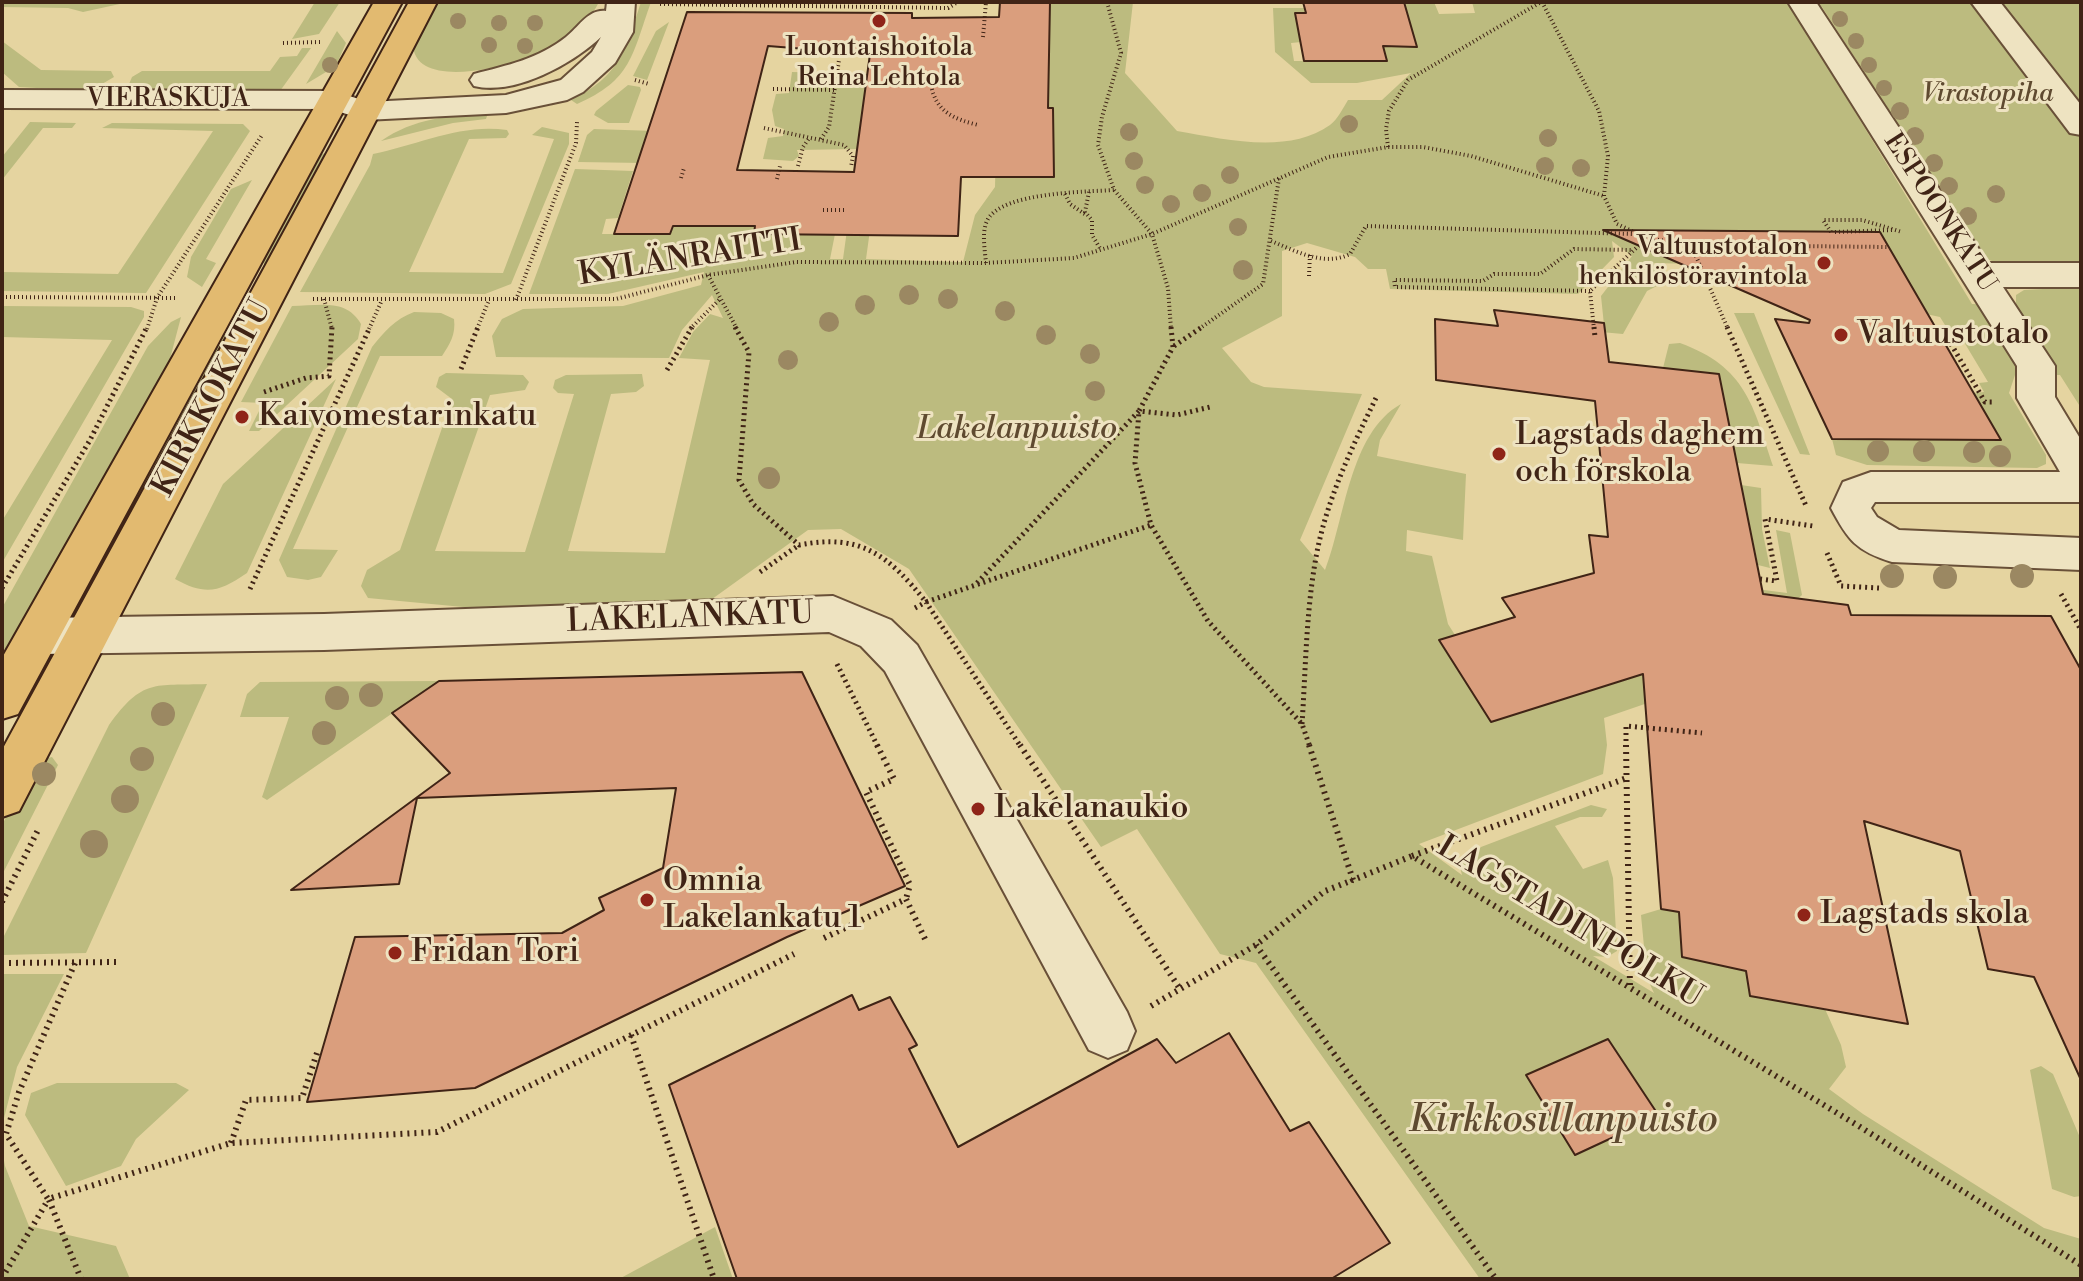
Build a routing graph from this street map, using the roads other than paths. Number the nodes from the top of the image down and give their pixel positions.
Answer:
1 (388, 2) edge
2 (423, 2) edge
3 (615, 2) edge
4 (621, 2) edge
5 (1802, 2) edge
6 (1985, 2) edge
7 (532, 84) junction
8 (4, 95) edge
9 (360, 98) junction
10 (2081, 126) edge
11 (1980, 275) junction
12 (2081, 275) edge
13 (2081, 473) edge
14 (2081, 487) edge
15 (2081, 554) edge
16 (39, 636) junction
17 (87, 637) junction
18 (2, 700) edge
19 (2, 796) edge
20 (1108, 1031) road end

1 - 9 main road, KIRKKOKATU
2 - 9 main road, KIRKKOKATU
3 - 7 street
4 - 7 street
5 - 11 street, ESPOONKATU
6 - 10 street
7 - 9 street, VIERASKUJA
8 - 9 street, VIERASKUJA
9 - 16 main road, KIRKKOKATU
9 - 17 main road, KIRKKOKATU
11 - 12 street
11 - 13 street, ESPOONKATU
14 - 15 street
16 - 17 street, LAKELANKATU
16 - 18 main road, KIRKKOKATU
17 - 19 main road, KIRKKOKATU
17 - 20 street, LAKELANKATU

